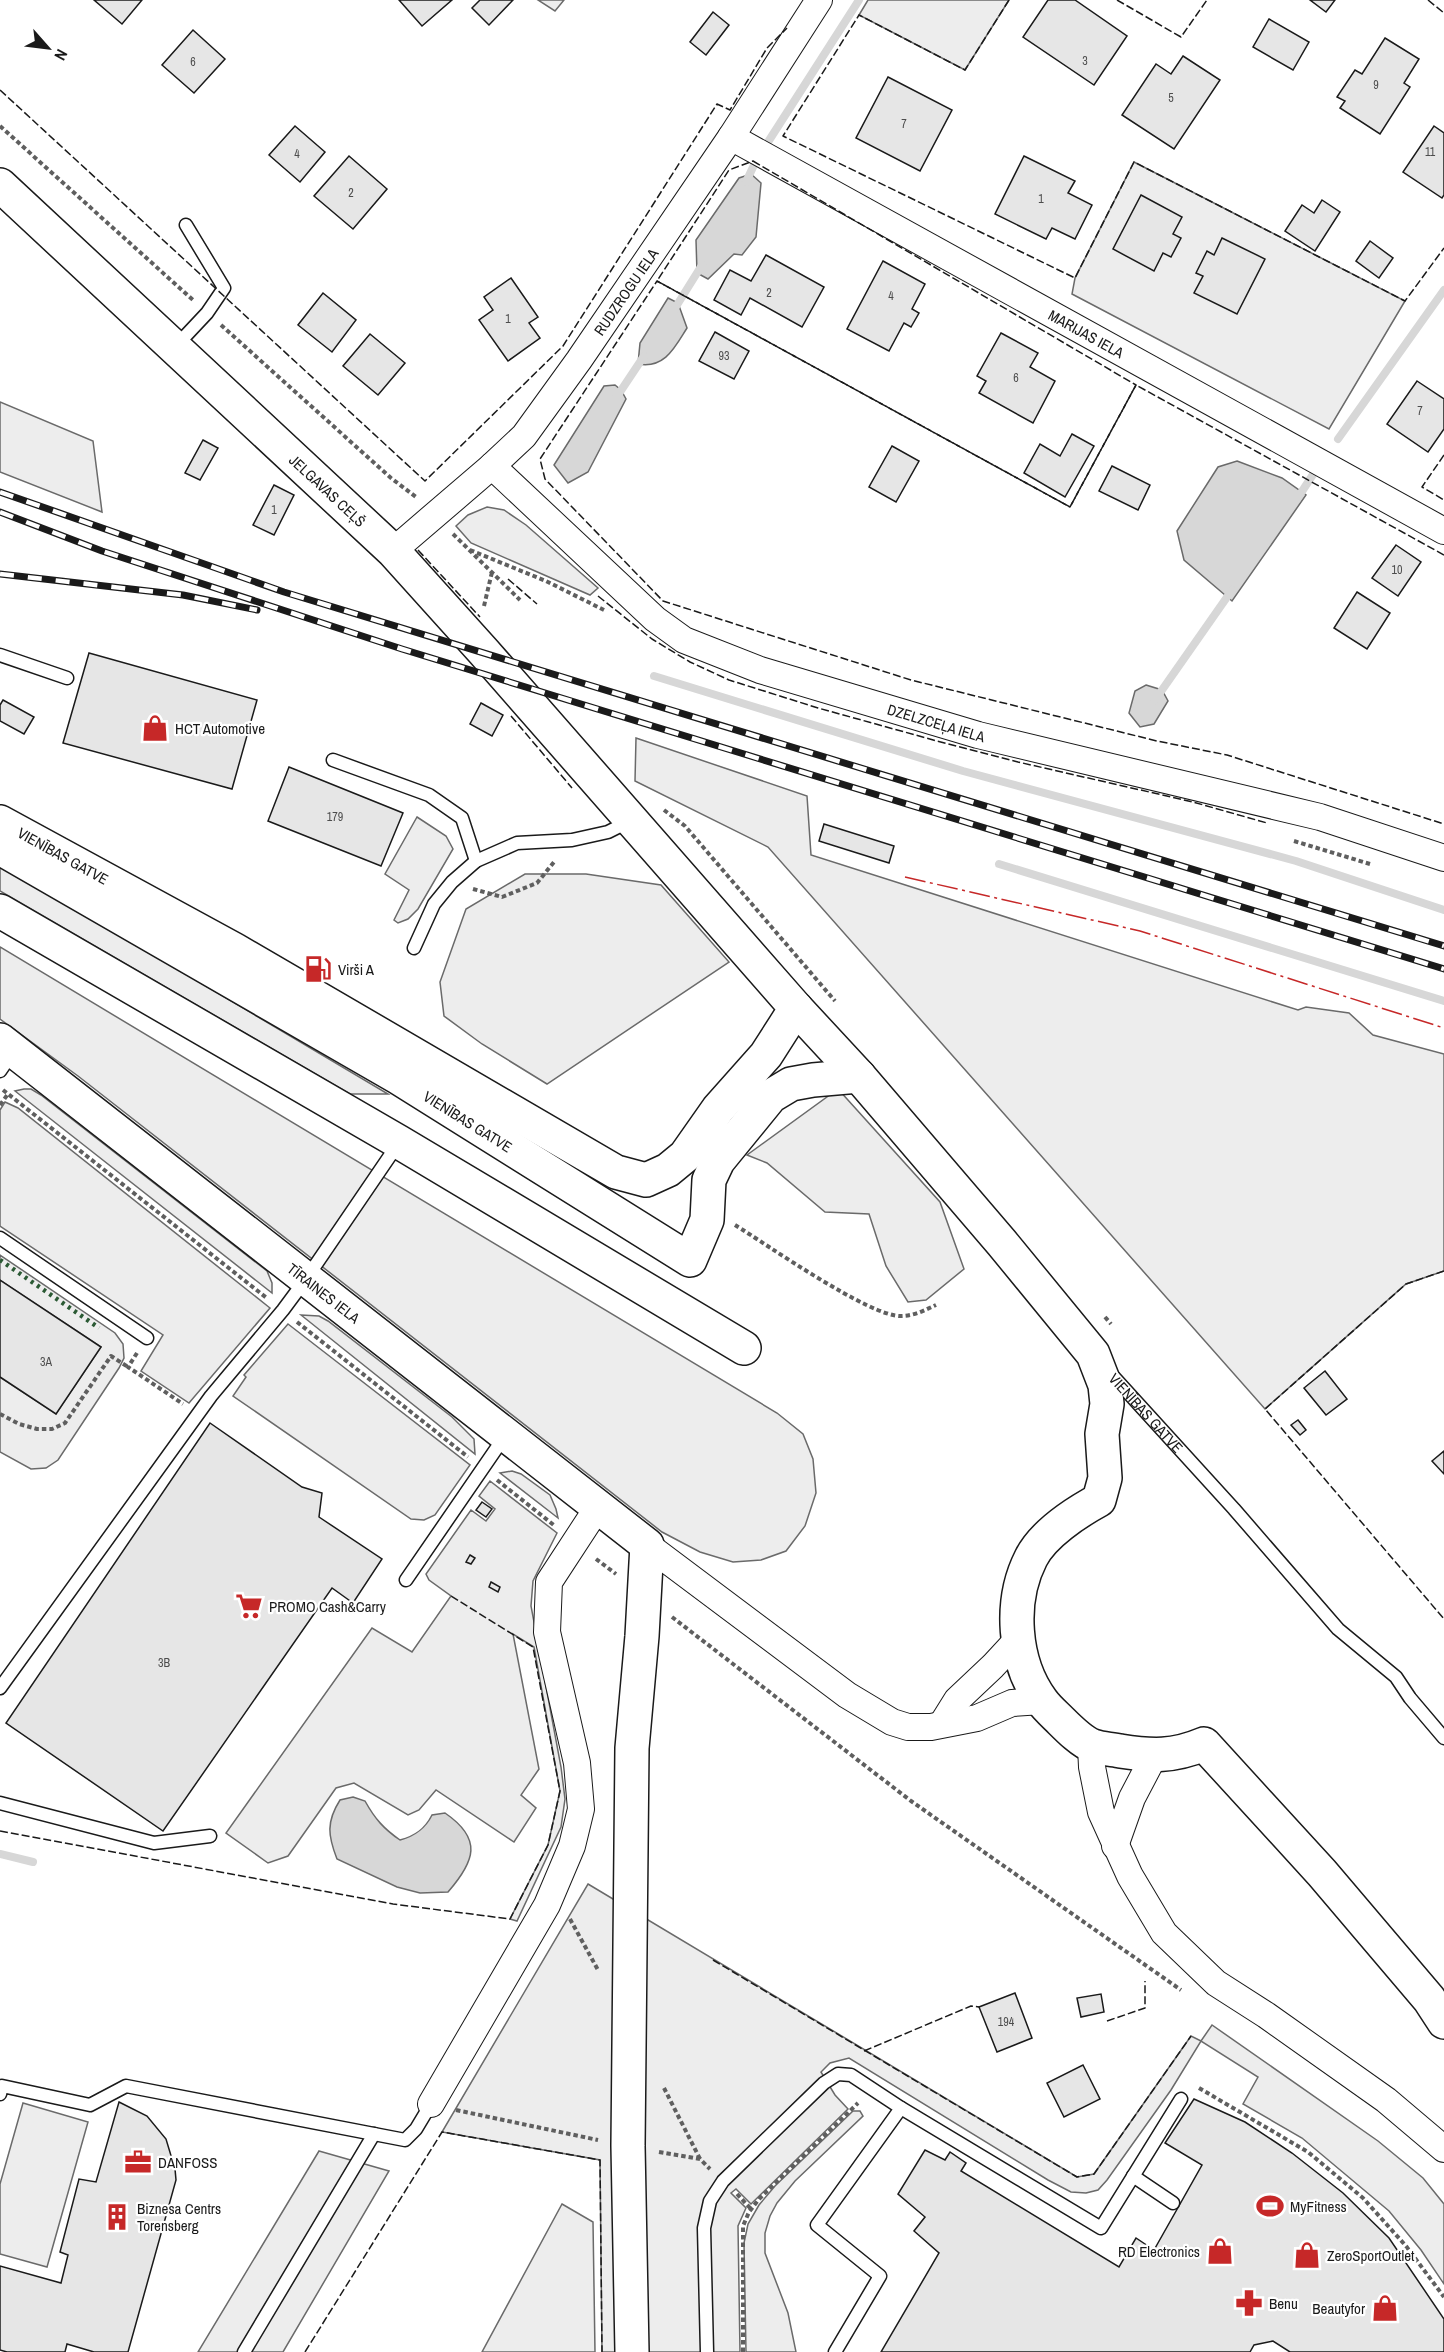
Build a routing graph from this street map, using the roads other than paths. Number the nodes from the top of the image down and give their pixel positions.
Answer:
1 (819, 0) edge
2 (731, 137) junction
3 (0, 185) edge
4 (186, 225) dead end
5 (175, 347) junction
6 (492, 466) junction
7 (1444, 531) edge
8 (393, 551) junction
9 (0, 655) edge
10 (67, 678) dead end
11 (333, 760) dead end
12 (631, 821) junction
13 (0, 822) edge
14 (0, 848) edge
15 (1444, 858) edge
16 (476, 861) junction
17 (0, 911) edge
18 (414, 948) dead end
19 (796, 1008) junction
20 (5, 1054) edge
21 (859, 1076) junction
22 (399, 1142) junction
23 (0, 1238) edge
24 (306, 1279) junction
25 (147, 1338) road end
26 (744, 1348) dead end
27 (1093, 1354) junction
28 (506, 1435) junction
29 (598, 1507) junction
30 (647, 1545) junction
31 (406, 1580) dead end
32 (1018, 1639) junction
33 (0, 1688) edge
34 (1042, 1701) junction
35 (942, 1724) junction
36 (1444, 1738) edge
37 (1091, 1746) junction
38 (1154, 1756) junction
39 (0, 1803) edge
40 (210, 1836) dead end
41 (1115, 1846) junction
42 (1444, 2022) edge
43 (0, 2094) edge
44 (1181, 2099) road end
45 (431, 2104) joint
46 (901, 2108) junction
47 (374, 2134) junction
48 (1444, 2149) edge
49 (1133, 2176) junction
50 (1173, 2203) dead end
51 (244, 2352) edge
52 (633, 2352) edge
53 (707, 2352) edge
54 (835, 2352) edge

1 - 2 street, RUDZROGU IELA
2 - 6 street, RUDZROGU IELA
2 - 7 street, MARIJAS IELA
3 - 5 main road, JELGAVAS CEĻŠ
4 - 5 lane
5 - 8 main road, JELGAVAS CEĻŠ
6 - 8 street, RUDZROGU IELA
6 - 15 street, DZELZCEĻA IELA
8 - 12 main road, JELGAVAS CEĻŠ
9 - 10 lane
11 - 16 lane
12 - 16 lane
12 - 19 main road, VIENĪBAS GATVE
13 - 19 main road, VIENĪBAS GATVE
14 - 21 main road, VIENĪBAS GATVE
16 - 18 lane
17 - 22 main road
19 - 21 main road, VIENĪBAS GATVE
20 - 24 main road, TĪRAINES IELA
21 - 27 main road, VIENĪBAS GATVE
22 - 24 lane
22 - 26 main road
23 - 25 lane
24 - 28 main road, TĪRAINES IELA
24 - 33 lane
27 - 32 main road
27 - 36 lane, VIENĪBAS GATVE
28 - 29 main road, TĪRAINES IELA
28 - 31 lane
29 - 30 main road, TĪRAINES IELA
29 - 45 street
30 - 35 street
30 - 52 main road
32 - 34 main road
32 - 35 street
34 - 35 street
34 - 37 main road
37 - 38 main road
37 - 41 street
38 - 41 street
38 - 42 main road
39 - 40 lane
41 - 48 street
43 - 47 lane
44 - 49 lane
45 - 47 lane
46 - 49 lane
46 - 53 lane
46 - 54 lane
47 - 51 lane
49 - 50 lane

